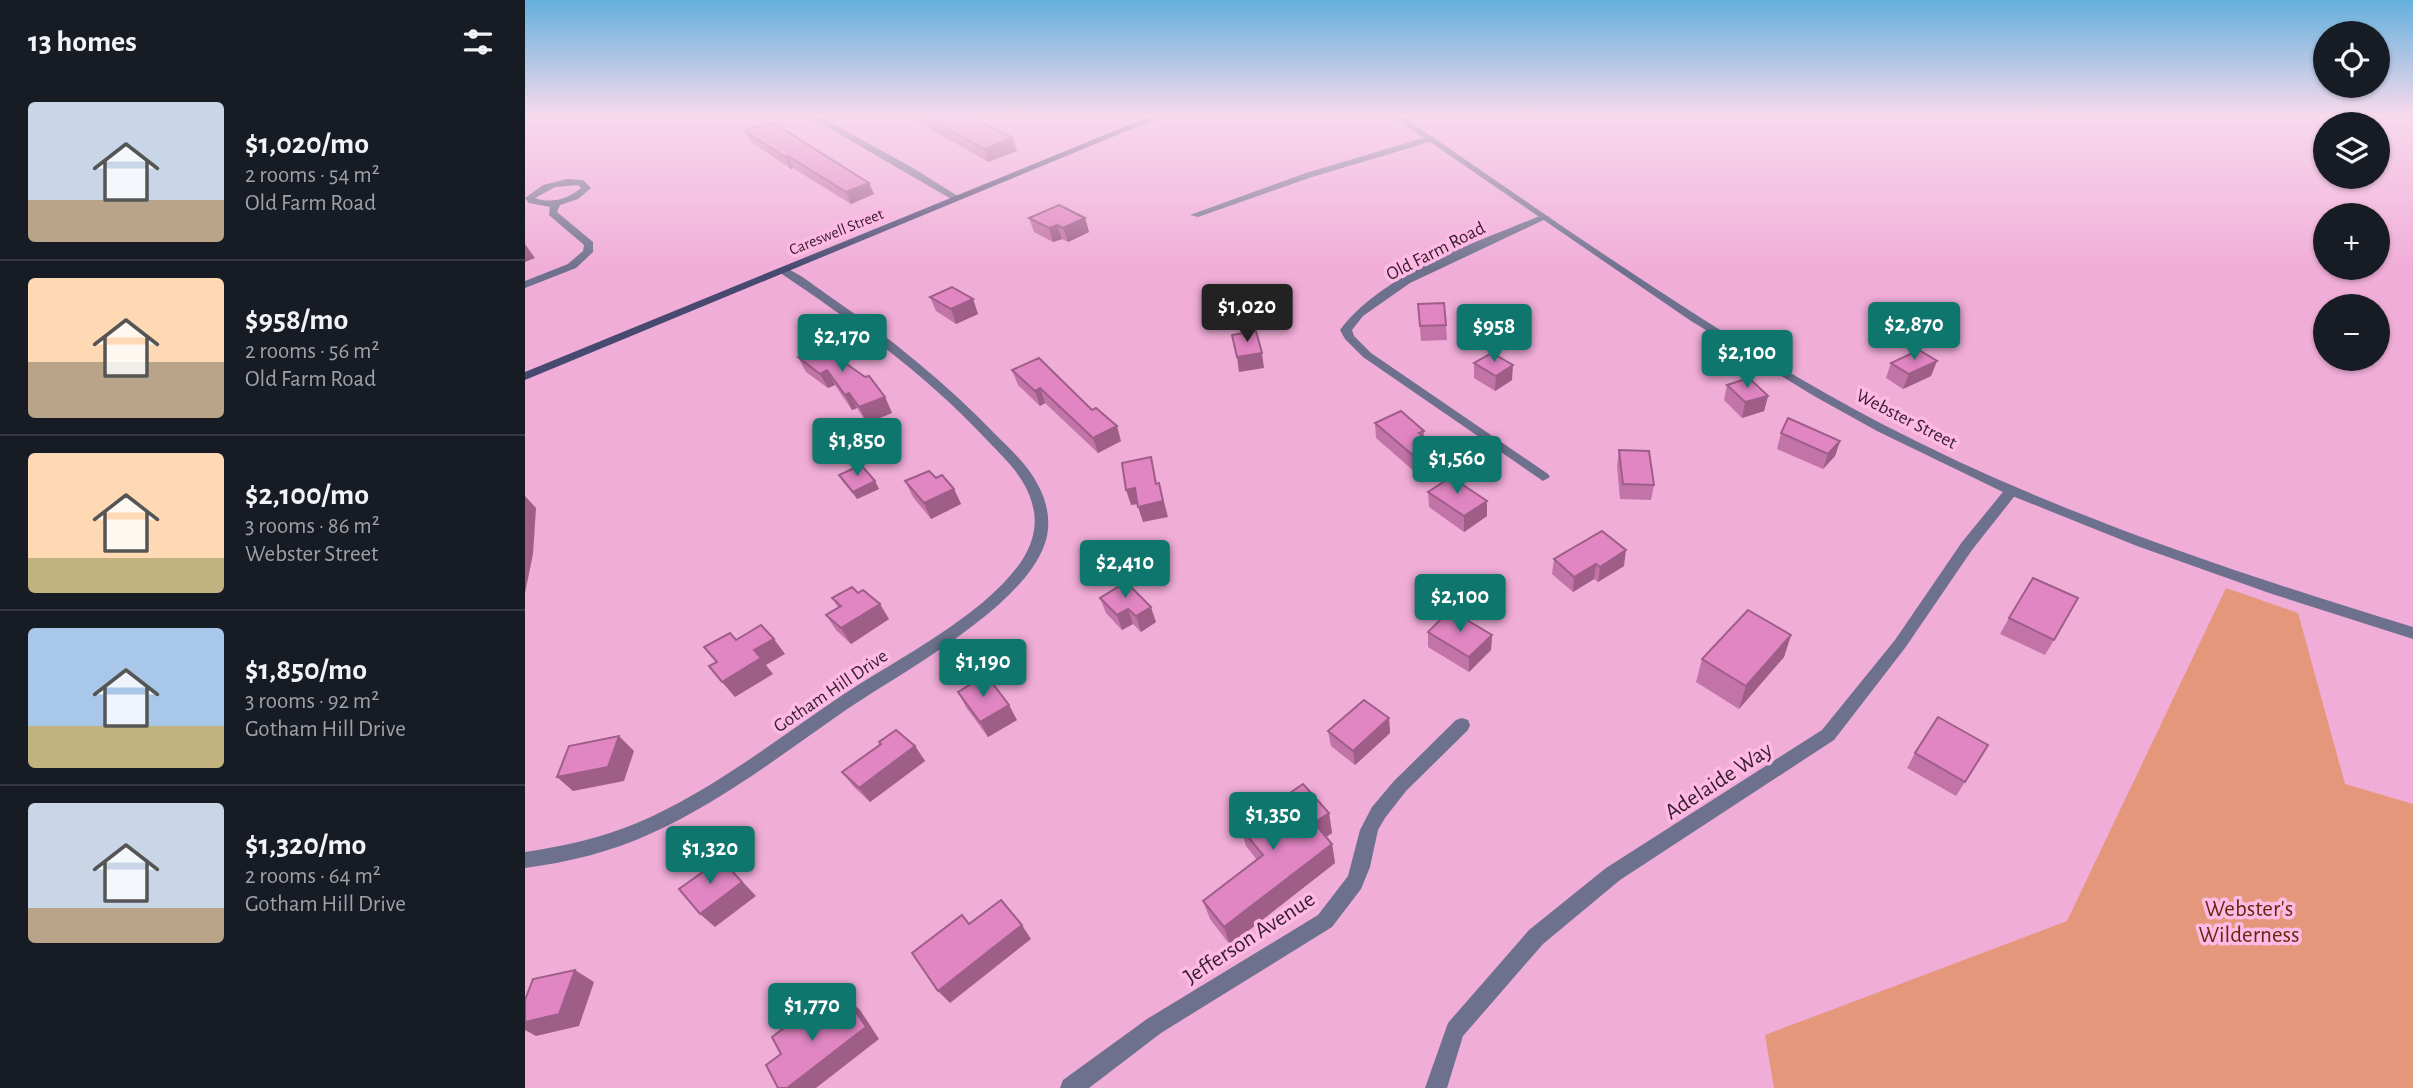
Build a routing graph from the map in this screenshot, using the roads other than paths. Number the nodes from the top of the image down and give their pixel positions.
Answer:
1 (904, 167) edge
2 (1033, 167) edge
3 (1337, 167) edge
4 (1471, 167) edge
5 (956, 198) junction
6 (557, 203) junction
7 (1195, 215) dead end
8 (1545, 217) junction
9 (783, 270) junction
10 (525, 285) edge
11 (525, 376) edge
12 (1543, 477) dead end
13 (2012, 490) junction
14 (2413, 633) edge
15 (1462, 725) dead end
16 (525, 860) edge
17 (1071, 1088) edge
18 (1436, 1088) edge

1 - 5 street
2 - 5 main road, Careswell Street
3 - 7 street
4 - 8 street, Webster Street
5 - 9 main road, Careswell Street
6 - 6 street
6 - 10 street
8 - 12 street, Old Farm Road
8 - 13 street, Webster Street
9 - 11 main road, Careswell Street
9 - 16 street, Gotham Hill Drive
13 - 14 street, Webster Street
13 - 18 street, Adelaide Way
15 - 17 street, Jefferson Avenue

